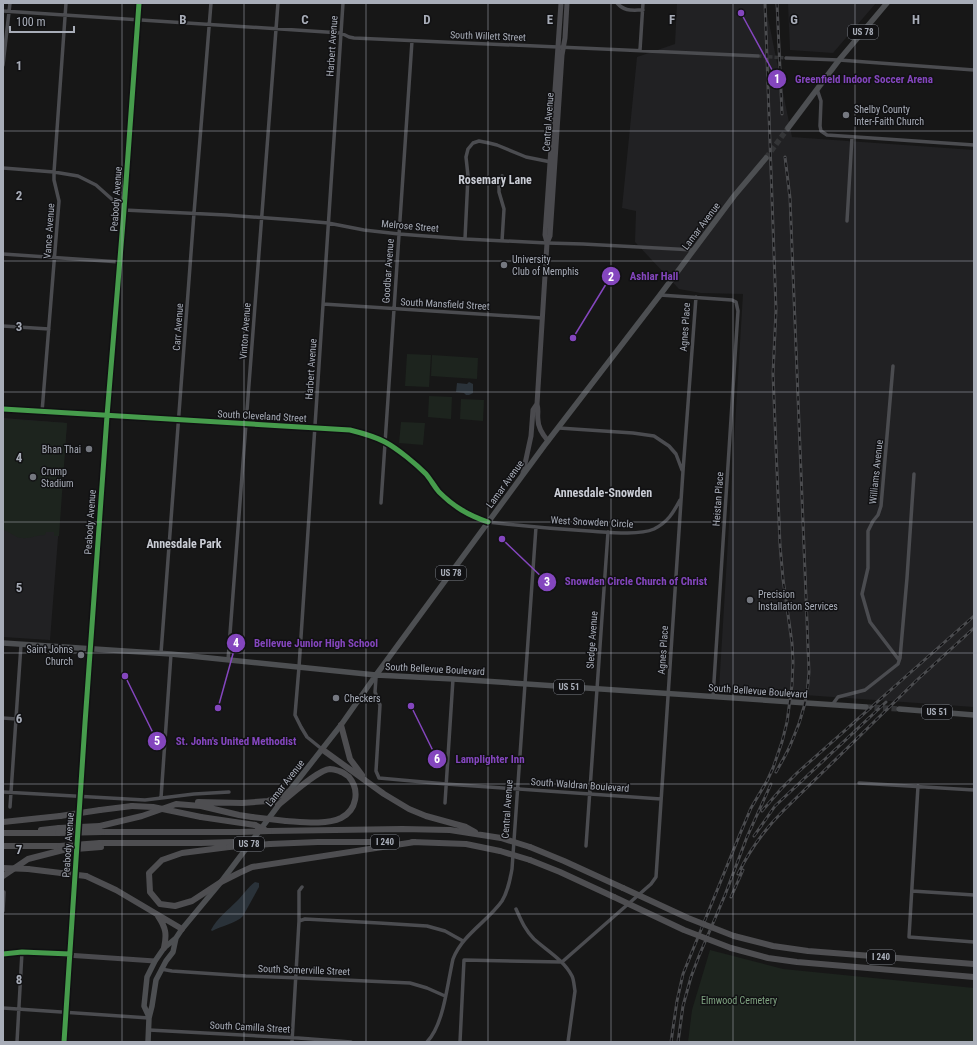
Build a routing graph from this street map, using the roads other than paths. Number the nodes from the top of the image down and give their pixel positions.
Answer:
1 (10, 3) edge
2 (66, 3) edge
3 (140, 3) edge
4 (211, 3) edge
5 (278, 3) edge
6 (342, 3) edge
7 (561, 3) edge
8 (567, 3) edge
9 (617, 3) edge
10 (643, 3) edge
11 (887, 3) edge
12 (643, 10) junction
13 (3, 11) edge
14 (9, 12) junction
15 (66, 15) junction
16 (138, 20) junction
17 (210, 24) junction
18 (276, 28) junction
19 (341, 33) junction
20 (412, 41) junction
21 (560, 47) junction
22 (640, 50) junction
23 (758, 56) tunnel mouth
24 (786, 58) tunnel mouth
25 (839, 60) junction
26 (3, 65) edge
27 (974, 70) edge
28 (817, 89) junction
29 (788, 128) tunnel mouth
30 (852, 137) junction
31 (974, 145) edge
32 (766, 158) tunnel mouth
33 (552, 162) junction
34 (3, 168) edge
35 (54, 172) junction
36 (502, 176) dead end
37 (124, 210) junction
38 (194, 213) junction
39 (262, 218) junction
40 (847, 221) dead end
41 (328, 223) junction
42 (399, 234) junction
43 (465, 239) junction
44 (502, 241) junction
45 (547, 243) junction
46 (694, 250) junction
47 (3, 254) edge
48 (55, 258) junction
49 (120, 262) junction
50 (660, 295) junction
51 (696, 297) junction
52 (323, 304) junction
53 (394, 309) junction
54 (542, 318) junction
55 (3, 326) edge
56 (49, 330) junction
57 (893, 366) dead end
58 (537, 404) junction
59 (3, 409) edge
60 (42, 412) junction
61 (107, 416) junction
62 (179, 420) junction
63 (246, 424) junction
64 (315, 428) junction
65 (559, 428) junction
66 (548, 441) junction
67 (385, 442) junction
68 (683, 470) junction
69 (522, 474) junction
70 (914, 474) dead end
71 (681, 498) junction
72 (382, 503) dead end
73 (488, 522) junction
74 (536, 527) junction
75 (608, 532) junction
76 (3, 643) edge
77 (21, 645) junction
78 (90, 649) junction
79 (161, 653) junction
80 (171, 654) junction
81 (228, 660) junction
82 (899, 660) junction
83 (299, 667) junction
84 (376, 675) junction
85 (453, 679) junction
86 (525, 684) junction
87 (597, 689) junction
88 (668, 694) junction
89 (713, 697) junction
90 (832, 705) junction
91 (866, 707) tunnel mouth
92 (900, 710) tunnel mouth
93 (974, 715) edge
94 (3, 718) edge
95 (16, 719) junction
96 (341, 725) junction
97 (323, 750) junction
98 (365, 780) junction
99 (859, 783) dead end
100 (446, 784) junction
101 (918, 786) junction
102 (518, 789) junction
103 (974, 790) edge
104 (290, 791) junction
105 (3, 792) edge
106 (11, 792) junction
107 (229, 792) dead end
108 (590, 794) junction
109 (80, 796) junction
110 (161, 798) junction
111 (661, 799) junction
112 (445, 803) dead end
113 (176, 804) junction
114 (278, 806) junction
115 (10, 807) dead end
116 (3, 822) edge
117 (101, 829) junction
118 (269, 831) junction
119 (3, 833) edge
120 (478, 834) junction
121 (415, 842) junction
122 (231, 845) junction
123 (3, 846) edge
124 (586, 846) dead end
125 (61, 848) junction
126 (3, 868) edge
127 (3, 876) edge
128 (221, 882) junction
129 (302, 887) dead end
130 (912, 891) junction
131 (4, 892) dead end
132 (974, 895) edge
133 (516, 909) dead end
134 (3, 911) edge
135 (156, 913) junction
136 (300, 921) junction
137 (182, 929) junction
138 (176, 938) junction
139 (463, 941) junction
140 (974, 942) edge
141 (164, 948) junction
142 (22, 952) junction
143 (3, 954) edge
144 (70, 954) junction
145 (155, 961) junction
146 (562, 962) junction
147 (974, 964) edge
148 (161, 969) junction
149 (974, 977) edge
150 (295, 978) junction
151 (446, 996) junction
152 (3, 1008) edge
153 (19, 1009) junction
154 (66, 1012) junction
155 (149, 1018) junction
156 (149, 1030) junction
157 (292, 1040) edge
158 (17, 1042) edge
159 (64, 1042) edge
160 (148, 1042) edge
161 (351, 1042) edge
162 (427, 1042) edge
163 (460, 1042) edge
164 (568, 1042) edge

1 - 14 street
2 - 15 street, Vance Avenue
3 - 16 main road, Peabody Avenue
4 - 17 street, Carr Avenue
5 - 18 street, Vinton Avenue
6 - 19 street, Harbert Avenue
7 - 21 main road, Central Avenue
8 - 21 main road, Central Avenue
9 - 12 street
10 - 12 street
11 - 25 main road, US 78
12 - 22 street
13 - 14 street, South Willett Street
14 - 15 street, South Willett Street
14 - 26 street
15 - 16 street, South Willett Street
15 - 35 street, Vance Avenue
16 - 17 street, South Willett Street
16 - 37 main road, Peabody Avenue
17 - 18 street, South Willett Street
17 - 38 street, Carr Avenue
18 - 19 street, South Willett Street
18 - 39 street, Vinton Avenue
19 - 20 street, South Willett Street
19 - 41 street, Harbert Avenue
20 - 21 street, South Willett Street
20 - 42 street, Goodbar Avenue
21 - 22 street, South Willett Street
21 - 33 main road, Central Avenue
22 - 23 street, South Willett Street
24 - 25 street
25 - 27 street
25 - 28 main road, US 78
28 - 29 main road, US 78
28 - 30 street
30 - 31 street
30 - 40 street
32 - 46 main road, Lamar Avenue / US 78
33 - 43 street
33 - 45 main road, Central Avenue
34 - 35 street
35 - 37 street
35 - 48 street, Vance Avenue
36 - 44 street
37 - 38 street, Melrose Street
37 - 49 main road, Peabody Avenue
38 - 39 street, Melrose Street
38 - 62 street, Carr Avenue
39 - 41 street, Melrose Street
39 - 63 street, Vinton Avenue
41 - 42 street, Melrose Street
41 - 52 street, Harbert Avenue
42 - 43 street, Melrose Street
42 - 53 street, Goodbar Avenue
43 - 44 street, Melrose Street
44 - 45 street, Melrose Street
45 - 46 street, Melrose Street
45 - 54 main road, Central Avenue
46 - 50 main road, Lamar Avenue / US 78
47 - 48 street
48 - 49 street
48 - 56 street, Vance Avenue
49 - 61 main road, Peabody Avenue
50 - 51 street
50 - 65 main road, Lamar Avenue / US 78
51 - 68 street, Agnes Place
51 - 89 street, Heistan Place
52 - 53 street, South Mansfield Street
52 - 64 street, Harbert Avenue
53 - 54 street, South Mansfield Street
53 - 67 street, Goodbar Avenue
54 - 58 main road, Central Avenue
55 - 56 street
56 - 60 street, Vance Avenue
57 - 82 street, Williams Avenue
58 - 66 main road, Central Avenue
58 - 69 main road, Central Avenue
59 - 60 main road, South Cleveland Street
60 - 61 main road, South Cleveland Street
61 - 62 main road, South Cleveland Street
61 - 78 main road, Peabody Avenue
62 - 63 main road, South Cleveland Street
62 - 79 street, Carr Avenue
63 - 64 main road, South Cleveland Street
63 - 81 street, Vinton Avenue
64 - 67 main road, South Cleveland Street
64 - 83 street, Harbert Avenue
65 - 66 main road, Lamar Avenue / US 78
65 - 68 street
66 - 69 main road, Lamar Avenue / US 78
67 - 72 street, Goodbar Avenue
67 - 73 main road, South Cleveland Street
68 - 71 street, Agnes Place
69 - 73 main road, Lamar Avenue / US 78
70 - 82 street
71 - 75 street, West Snowden Circle
71 - 88 street, Agnes Place
73 - 74 street, West Snowden Circle
73 - 84 main road, Lamar Avenue / US 78
74 - 75 street, West Snowden Circle
74 - 86 street, Central Avenue
75 - 87 street, Sledge Avenue
76 - 77 main road, South Bellevue Boulevard / US 51
77 - 78 main road, South Bellevue Boulevard / US 51
77 - 95 street
78 - 79 main road, South Bellevue Boulevard / US 51
78 - 109 main road, Peabody Avenue
79 - 80 main road, South Bellevue Boulevard / US 51
80 - 81 main road, South Bellevue Boulevard / US 51
80 - 110 street
81 - 83 main road, South Bellevue Boulevard / US 51
82 - 90 street
83 - 84 main road, South Bellevue Boulevard / US 51
83 - 97 street, Harbert Avenue
84 - 85 main road, South Bellevue Boulevard / US 51
84 - 96 main road, Lamar Avenue / US 78
84 - 100 street, South Waldran Boulevard
85 - 86 main road, South Bellevue Boulevard / US 51
85 - 100 street
86 - 87 main road, South Bellevue Boulevard / US 51
86 - 102 street, Central Avenue
87 - 88 main road, South Bellevue Boulevard / US 51
87 - 108 street, Sledge Avenue
88 - 89 main road, South Bellevue Boulevard / US 51
88 - 111 street, Agnes Place
89 - 90 main road, South Bellevue Boulevard / US 51
90 - 91 main road, South Bellevue Boulevard / US 51
92 - 93 main road, US 51
94 - 95 street
95 - 106 street
96 - 97 main road, Lamar Avenue / US 78
96 - 98 highway
97 - 98 highway
97 - 104 main road, Lamar Avenue / US 78
98 - 120 highway
99 - 101 street
100 - 102 street, South Waldran Boulevard
100 - 112 street
101 - 103 street
101 - 130 street
102 - 108 street, South Waldran Boulevard
102 - 139 street, Central Avenue
104 - 113 highway
104 - 114 main road, Lamar Avenue / US 78
105 - 106 street
106 - 109 street
106 - 115 street
107 - 110 street
108 - 111 street, South Waldran Boulevard
108 - 124 street, Sledge Avenue
109 - 110 street
109 - 144 main road, Peabody Avenue
111 - 146 street, Agnes Place
113 - 114 highway, bridge
113 - 117 highway
114 - 128 main road, Lamar Avenue / US 78
116 - 118 highway, bridge
117 - 118 highway, I 240, bridge
117 - 119 highway, I 240, bridge
118 - 120 highway, I 240
120 - 147 highway, I 240, bridge
121 - 122 highway, I 240, bridge
121 - 128 highway
121 - 149 highway, I 240, bridge
122 - 125 highway, I 240, bridge
122 - 128 highway
123 - 125 highway, I 240
125 - 127 highway
126 - 135 highway, bridge
128 - 137 main road, Lamar Avenue / US 78
129 - 136 street
130 - 132 street
130 - 140 street
131 - 134 street
133 - 146 street
135 - 137 highway
135 - 141 highway
136 - 139 street
136 - 150 street
137 - 138 main road, Lamar Avenue / US 78
138 - 141 main road, US 78
138 - 148 main road, US 78
139 - 151 street, Central Avenue
141 - 145 main road, US 78
142 - 143 main road
142 - 144 main road
142 - 153 street
144 - 145 main road
144 - 154 main road, Peabody Avenue
145 - 155 main road, US 78
146 - 163 street
146 - 164 street
148 - 150 street, South Somerville Street
148 - 155 main road, US 78
150 - 151 street, South Somerville Street
150 - 157 street
151 - 162 street, Central Avenue
152 - 153 street
153 - 154 street
153 - 158 street
154 - 155 street
154 - 159 main road, Peabody Avenue
155 - 156 main road, US 78
156 - 157 street, South Camilla Street
156 - 160 main road, US 78
157 - 161 street, South Camilla Street

